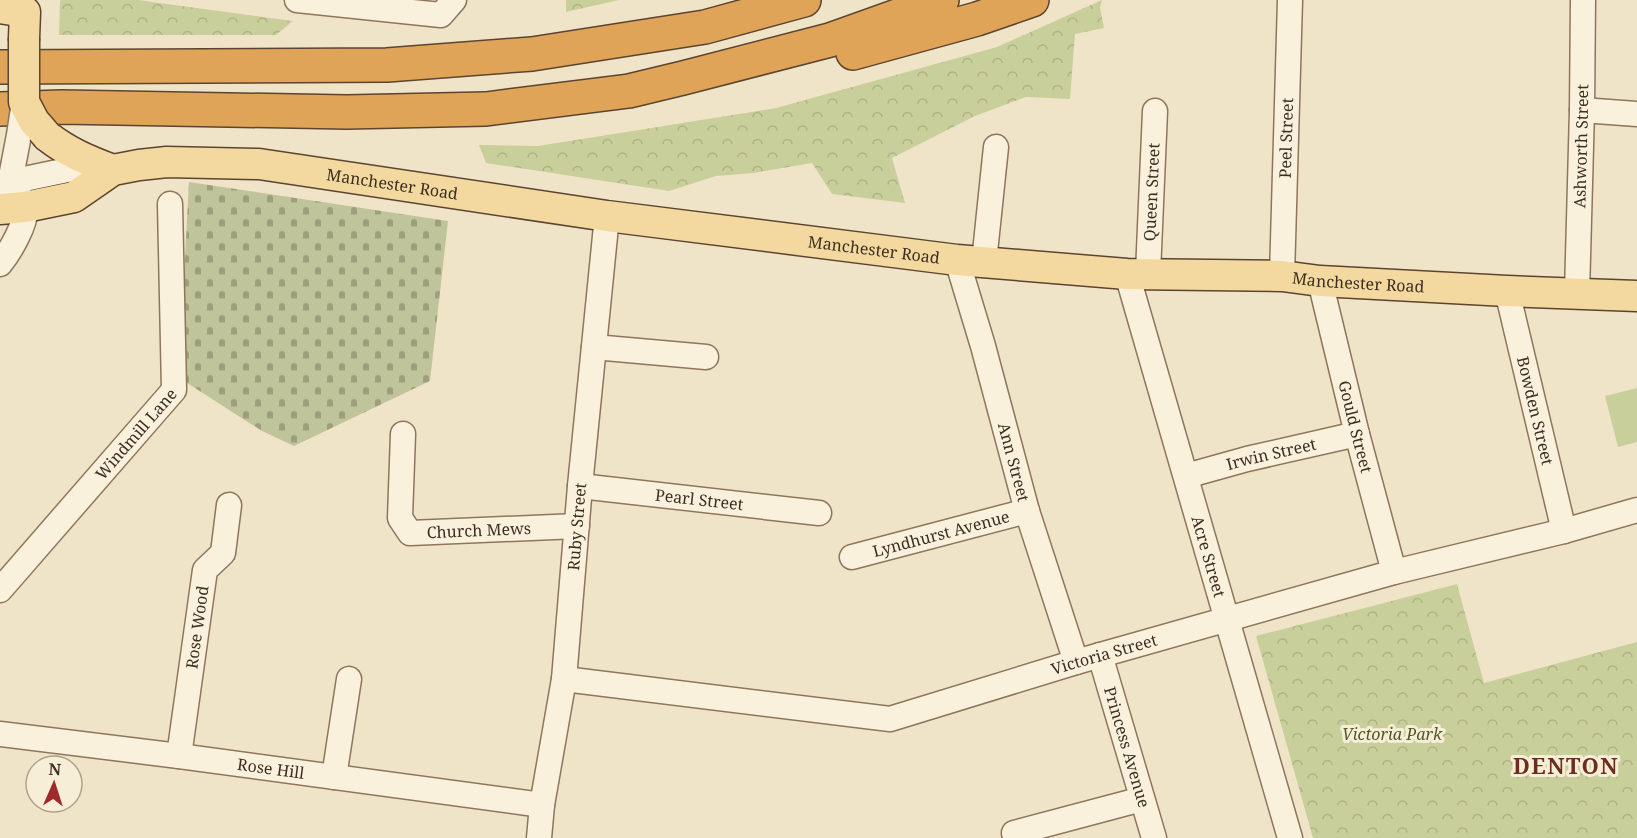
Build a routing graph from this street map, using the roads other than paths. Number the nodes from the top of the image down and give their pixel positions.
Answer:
1 (297, 0) edge
2 (454, 0) edge
3 (769, 0) edge
4 (804, 0) edge
5 (942, 0) edge
6 (1032, 0) edge
7 (1290, 0) edge
8 (1583, 0) edge
9 (19, 14) edge
10 (705, 27) junction
11 (0, 67) edge
12 (683, 78) junction
13 (12, 106) edge
14 (1582, 110) junction
15 (1155, 111) dead end
16 (1637, 114) edge
17 (33, 136) junction
18 (996, 147) dead end
19 (105, 167) junction
20 (9, 200) edge
21 (170, 204) dead end
22 (607, 216) junction
23 (971, 261) junction
24 (0, 264) edge
25 (1137, 273) junction
26 (1282, 276) junction
27 (1320, 281) junction
28 (1507, 291) junction
29 (1577, 293) junction
30 (1637, 296) edge
31 (594, 347) junction
32 (706, 357) dead end
33 (403, 434) dead end
34 (1357, 434) junction
35 (1186, 476) junction
36 (580, 486) junction
37 (229, 505) dead end
38 (1637, 510) edge
39 (1028, 511) junction
40 (819, 513) dead end
41 (577, 526) junction
42 (1564, 531) junction
43 (852, 557) dead end
44 (1394, 572) junction
45 (0, 590) edge
46 (1227, 619) junction
47 (1100, 655) junction
48 (1076, 662) junction
49 (349, 679) dead end
50 (564, 679) junction
51 (0, 734) edge
52 (179, 756) junction
53 (334, 777) junction
54 (1142, 799) junction
55 (542, 805) junction
56 (1014, 833) dead end
57 (539, 838) edge
58 (1154, 838) edge
59 (1290, 838) edge

1 - 2 street
3 - 10 highway
4 - 10 highway
5 - 12 highway
6 - 12 highway
7 - 26 street, Peel Street
8 - 14 street, Ashworth Street
9 - 13 main road, bridge
10 - 11 highway
12 - 13 highway
13 - 17 main road, bridge
14 - 16 street
14 - 29 street, Ashworth Street
15 - 25 street, Queen Street
17 - 19 main road
17 - 20 street
18 - 23 street
19 - 20 main road, Manchester Road
19 - 22 main road, Manchester Road
20 - 24 street
21 - 45 street, Windmill Lane
22 - 23 main road, Manchester Road
22 - 31 street, Ruby Street
23 - 25 main road, Manchester Road
23 - 39 street, Ann Street
25 - 26 main road, Manchester Road
25 - 35 street, Acre Street
26 - 27 main road, Manchester Road
27 - 28 main road, Manchester Road
27 - 34 street, Gould Street
28 - 29 main road, Manchester Road
28 - 42 street, Bowden Street
29 - 30 main road, Manchester Road
31 - 32 street
31 - 36 street, Ruby Street
33 - 41 street, Church Mews
34 - 35 street, Irwin Street
34 - 44 street, Gould Street
35 - 46 street, Acre Street
36 - 40 street, Pearl Street
36 - 41 street, Ruby Street
37 - 52 street, Rose Wood
38 - 42 street, Victoria Street
39 - 43 street, Lyndhurst Avenue
39 - 48 street, Ann Street
41 - 50 street, Ruby Street
42 - 44 street, Victoria Street
44 - 46 street, Victoria Street
46 - 47 street, Victoria Street
46 - 59 street, Acre Street
47 - 48 street, Victoria Street
47 - 54 street, Princess Avenue
48 - 50 street, Victoria Street
49 - 53 street
50 - 55 street, Ruby Street
51 - 52 street, Rose Hill
52 - 53 street, Rose Hill
53 - 55 street, Rose Hill
54 - 56 street
54 - 58 street, Princess Avenue
55 - 57 street, Ruby Street

